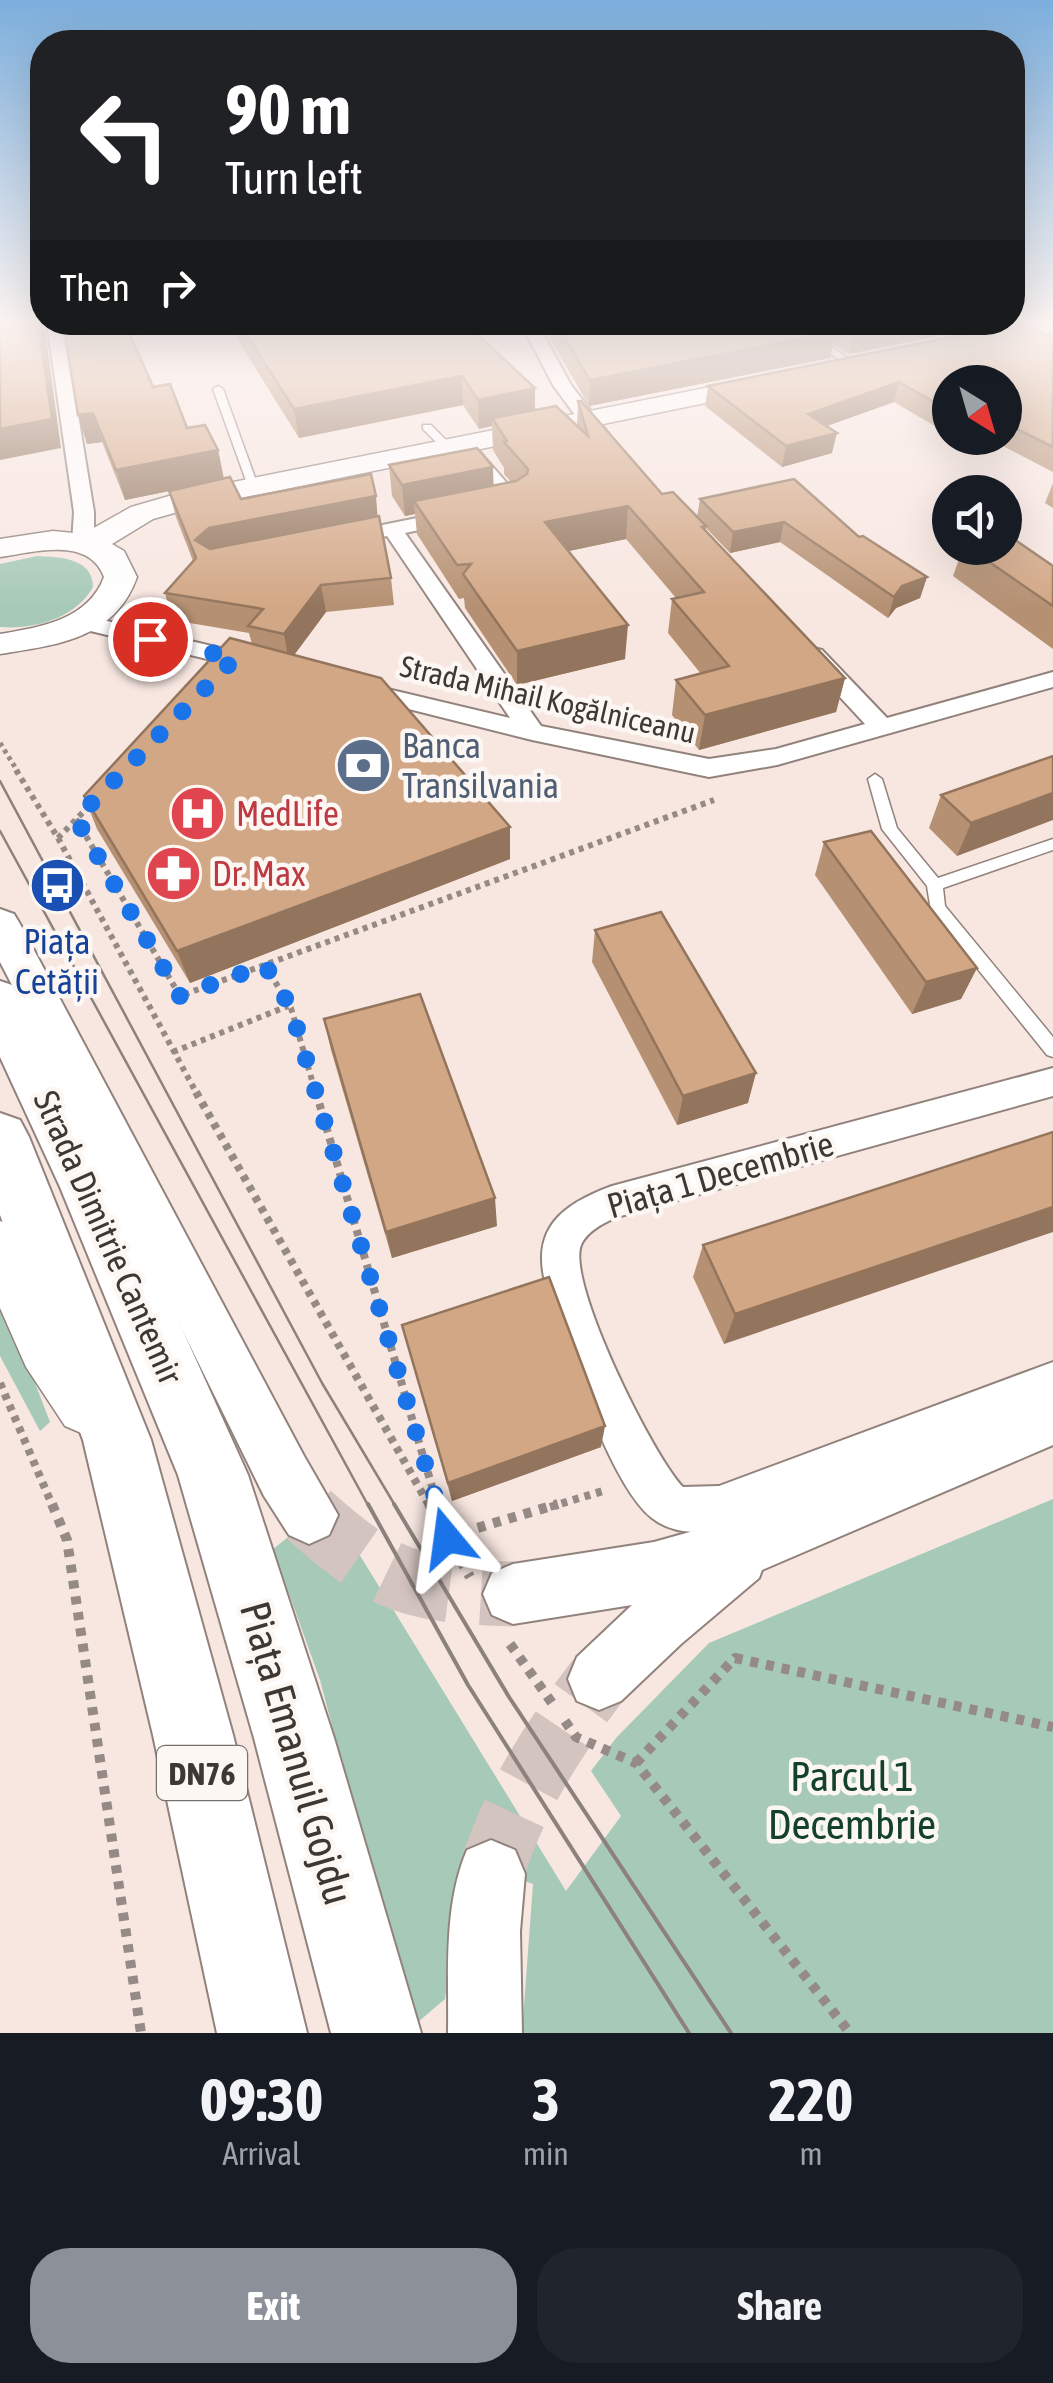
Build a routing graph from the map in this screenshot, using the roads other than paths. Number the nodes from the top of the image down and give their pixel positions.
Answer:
1 (70, 418) edge
2 (225, 418) edge
3 (595, 418) edge
4 (584, 420) junction
5 (428, 427) dead end
6 (455, 446) junction
7 (626, 463) edge
8 (241, 488) junction
9 (392, 529) junction
10 (322, 543) edge
11 (86, 544) junction
12 (0, 548) edge
13 (119, 564) junction
14 (86, 622) junction
15 (791, 634) edge
16 (0, 644) edge
17 (290, 672) edge
18 (328, 681) edge
19 (1051, 683) edge
20 (881, 726) junction
21 (532, 732) junction
22 (876, 779) dead end
23 (1053, 844) edge
24 (935, 885) junction
25 (0, 924) edge
26 (26, 1025) edge
27 (1053, 1050) edge
28 (1053, 1082) edge
29 (0, 1137) edge
30 (0, 1246) edge
31 (1053, 1382) edge
32 (1053, 1417) edge
33 (212, 1474) joint
34 (127, 1477) junction
35 (308, 1515) tunnel mouth
36 (759, 1542) junction
37 (495, 1601) tunnel mouth
38 (599, 1679) tunnel mouth
39 (491, 1874) tunnel mouth
40 (262, 2033) edge
41 (376, 2033) edge
42 (486, 2033) edge

1 - 11 street
2 - 8 lane
3 - 4 main road
4 - 6 main road
4 - 7 street
5 - 6 lane
6 - 8 main road
6 - 9 street
8 - 11 main road
8 - 13 main road
9 - 10 street
9 - 21 street
11 - 12 main road
11 - 13 main road
13 - 14 main road
14 - 16 main road
14 - 17 street
15 - 20 street
18 - 21 street, Strada Mihail Kogălniceanu
19 - 20 street, Strada Mihail Kogălniceanu
20 - 21 street, Strada Mihail Kogălniceanu
22 - 24 lane
23 - 24 lane
24 - 27 lane
25 - 26 street
26 - 33 main road, Strada Dimitrie Cantemir
26 - 35 street
28 - 31 street, Piața 1 Decembrie
29 - 34 main road, Strada Dimitrie Cantemir / DN76
30 - 34 main road
32 - 36 street
33 - 41 main road, Piața Emanuil Gojdu
34 - 40 main road, DN76
36 - 37 street
36 - 38 street
39 - 42 street

